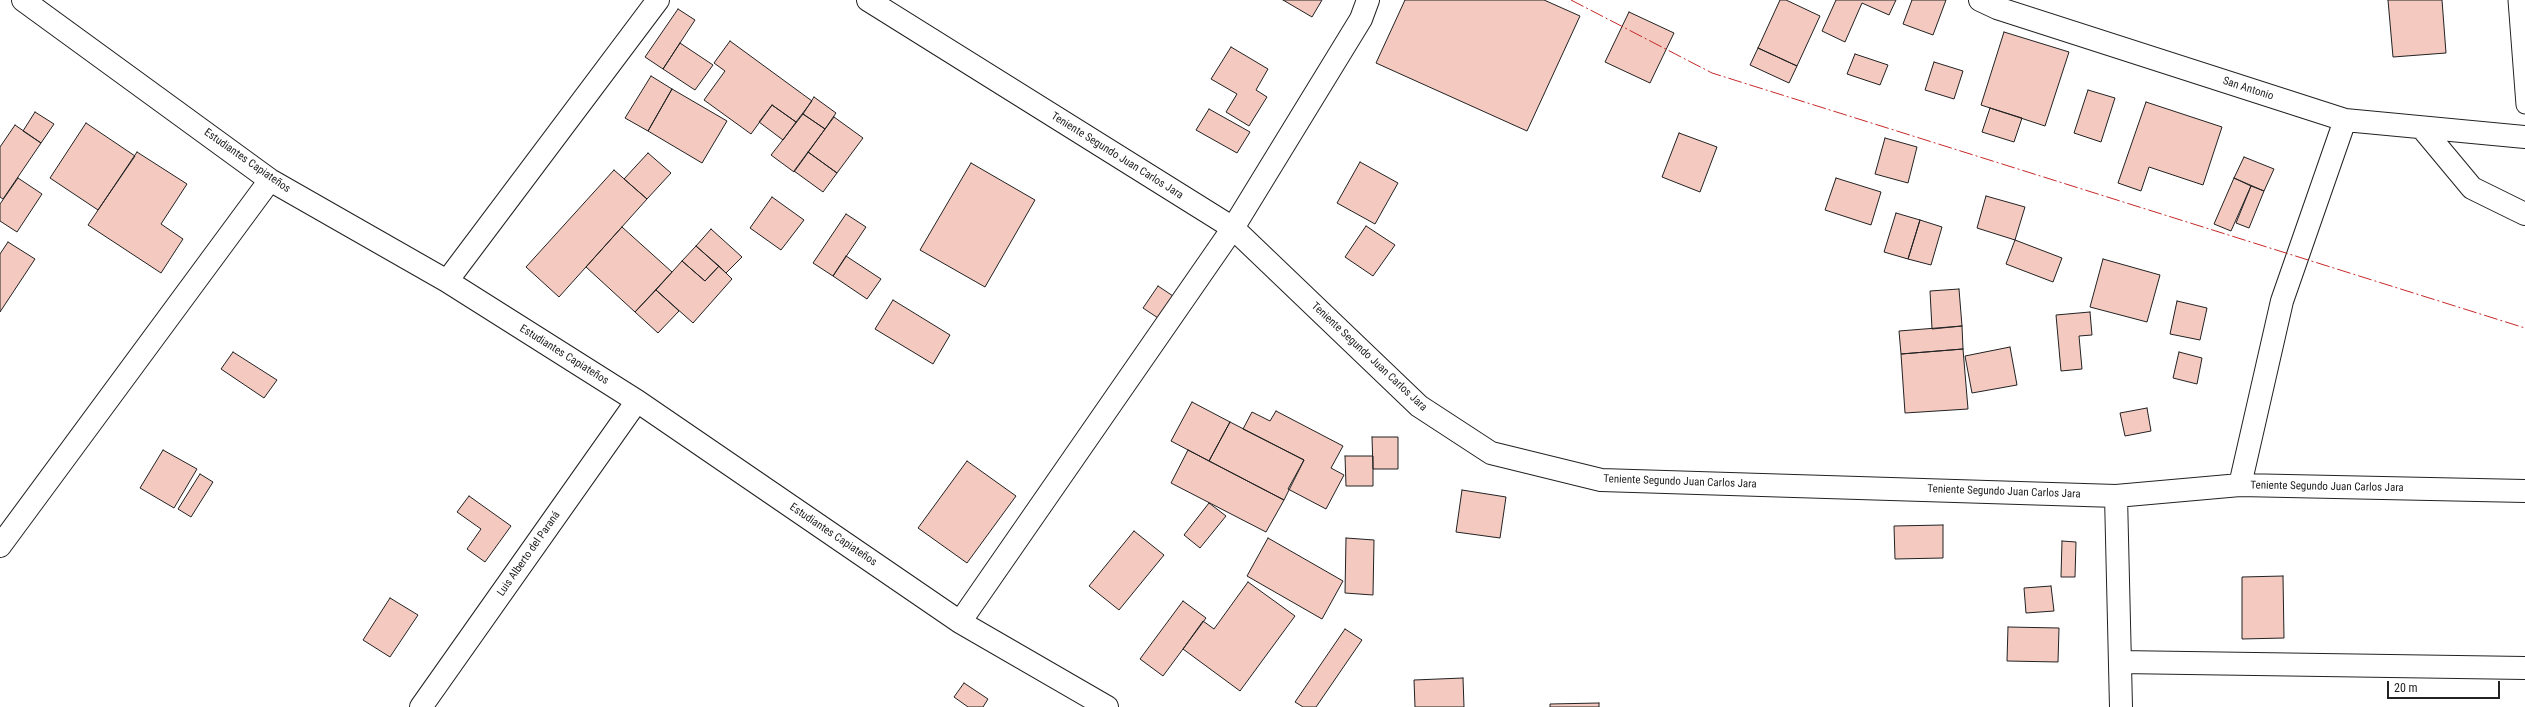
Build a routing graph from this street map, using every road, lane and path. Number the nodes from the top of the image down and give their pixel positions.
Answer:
1 (23, 0) edge
2 (658, 0) edge
3 (868, 0) edge
4 (1368, 0) edge
5 (2518, 0) edge
6 (1992, 3) edge
7 (2525, 106) edge
8 (2345, 120) junction
9 (2422, 128) junction
10 (2525, 137) edge
11 (270, 180) junction
12 (2525, 214) edge
13 (1233, 228) junction
14 (447, 281) junction
15 (637, 401) junction
16 (2240, 485) junction
17 (2525, 491) edge
18 (2116, 496) junction
19 (0, 546) edge
20 (960, 622) junction
21 (2120, 662) junction
22 (2525, 668) edge
23 (421, 707) edge
24 (1107, 707) edge
25 (2121, 707) edge

1 - 11 street, Estudiantes Capiateños
2 - 14 street
3 - 13 street, Teniente Segundo Juan Carlos Jara
4 - 13 street
5 - 7 lane
6 - 8 street, San Antonio
8 - 9 street, San Antonio
8 - 16 street
9 - 10 street, San Antonio
9 - 12 street
11 - 14 street, Estudiantes Capiateños
11 - 19 street
13 - 18 street, Teniente Segundo Juan Carlos Jara
13 - 20 street
14 - 15 street, Estudiantes Capiateños
15 - 20 street, Estudiantes Capiateños
15 - 23 street, Luis Alberto del Paraná
16 - 17 street, Teniente Segundo Juan Carlos Jara
16 - 18 street, Teniente Segundo Juan Carlos Jara
18 - 21 street
20 - 24 street, Estudiantes Capiateños
21 - 22 street
21 - 25 street

